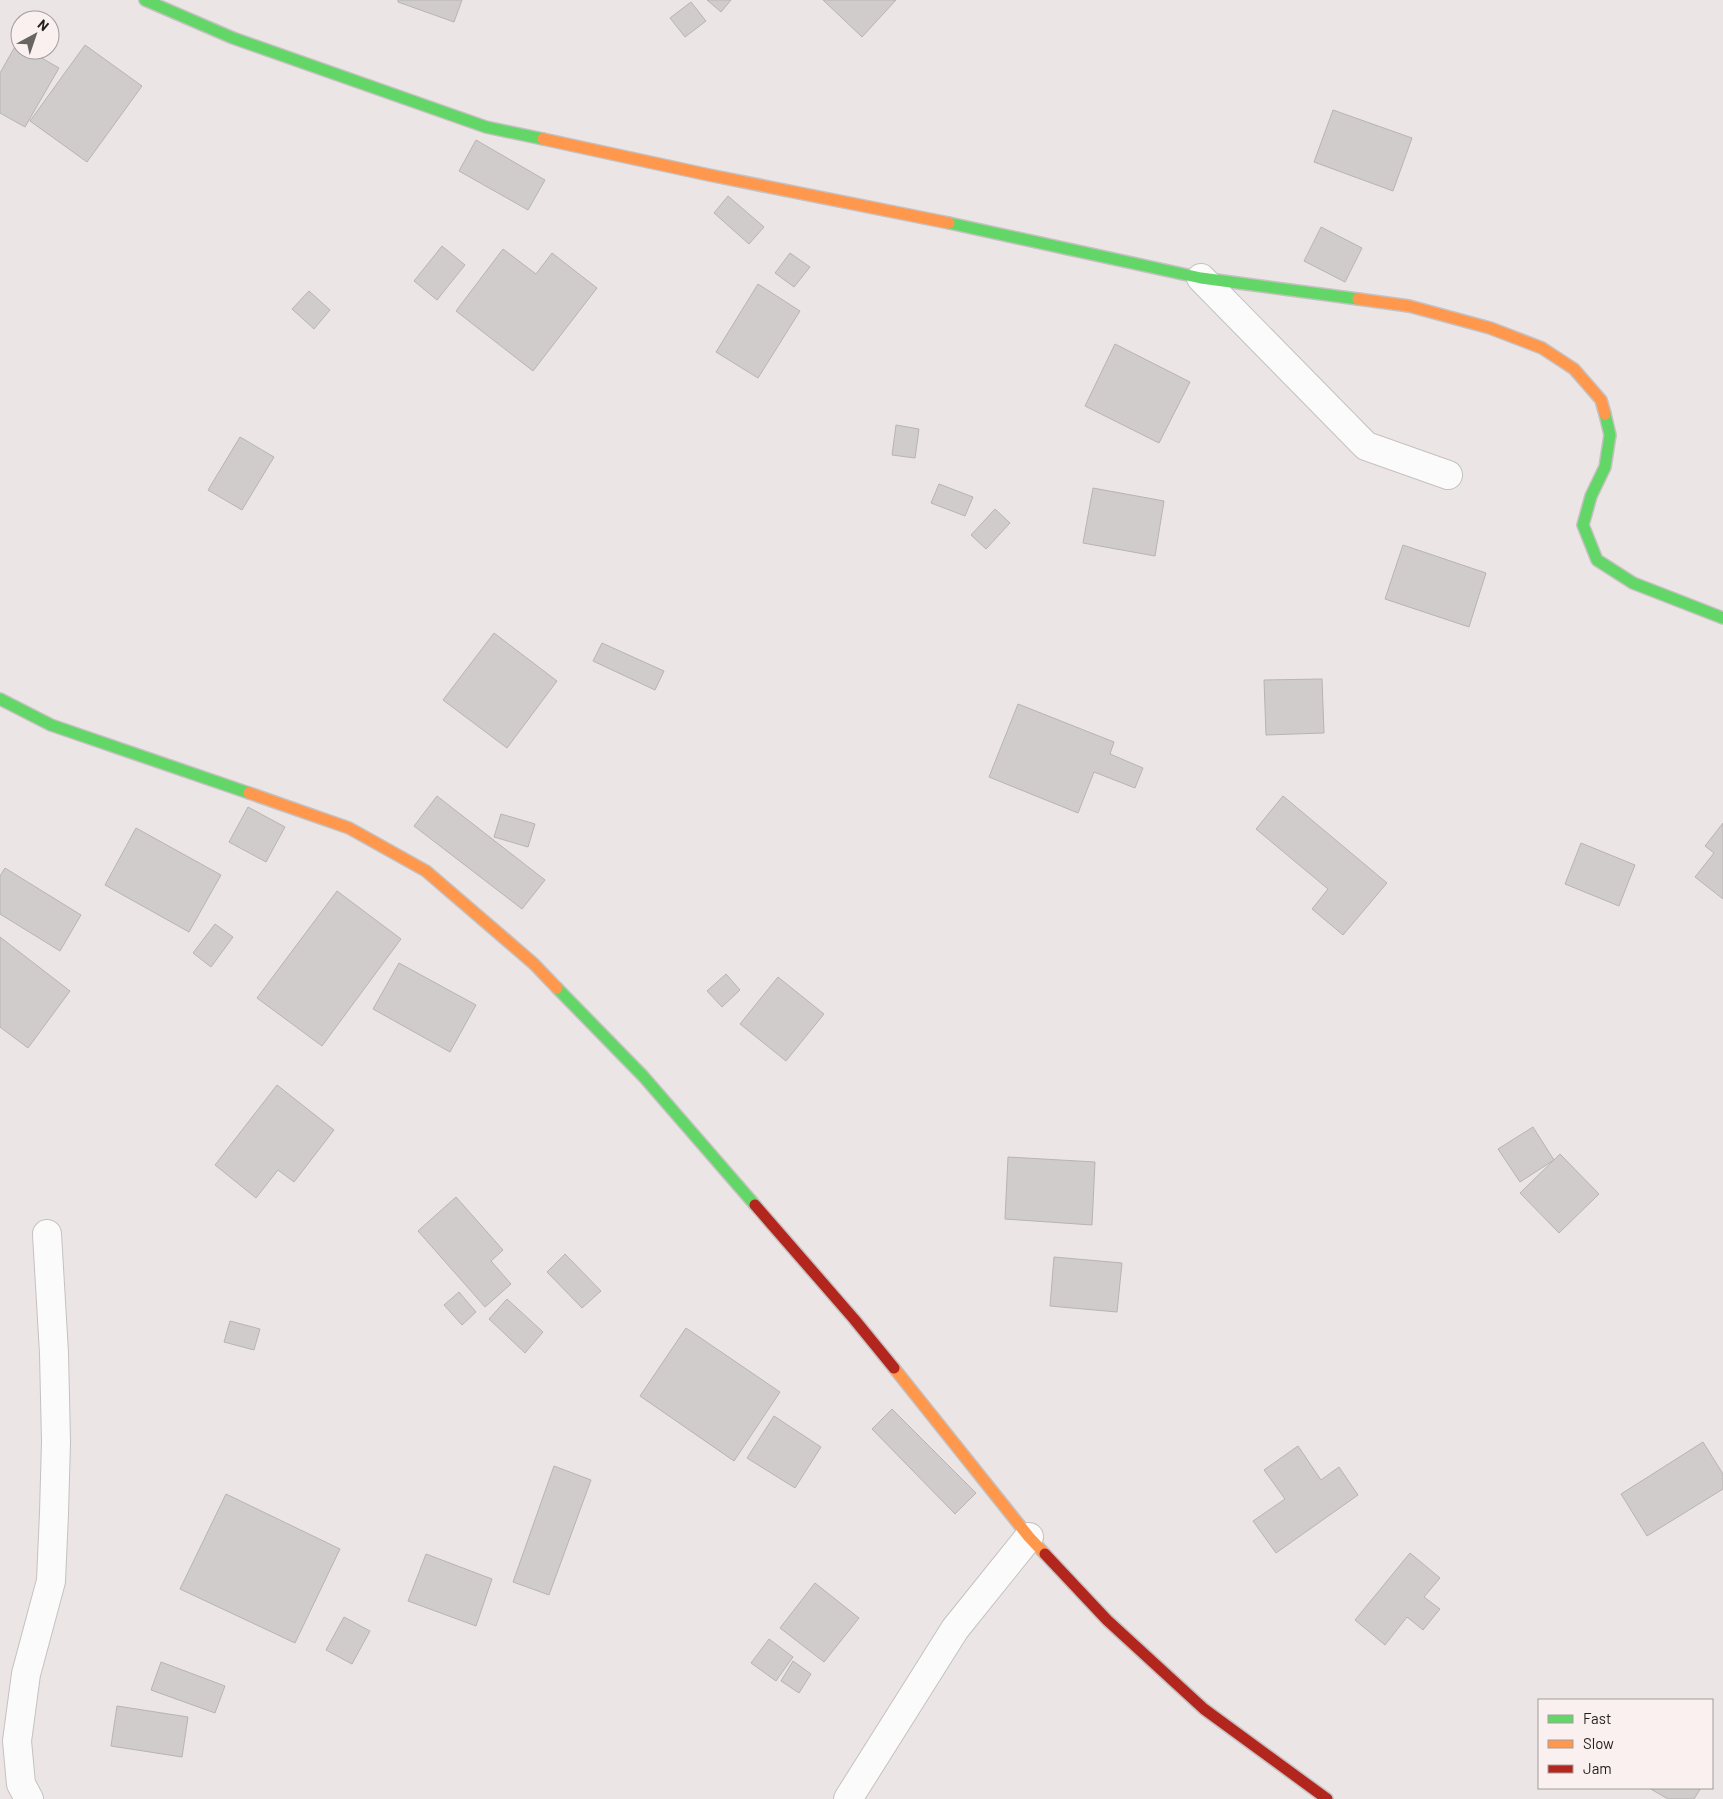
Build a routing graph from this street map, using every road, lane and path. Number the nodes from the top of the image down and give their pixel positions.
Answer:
1 (145, 0) edge
2 (1201, 278) junction
3 (1448, 475) dead end
4 (1723, 618) edge
5 (0, 699) edge
6 (47, 1234) dead end
7 (1029, 1537) junction
8 (29, 1799) edge
9 (848, 1799) edge
10 (1327, 1799) edge

1 - 2 street
2 - 3 street
2 - 4 street
5 - 7 street
6 - 8 street
7 - 9 street
7 - 10 street

